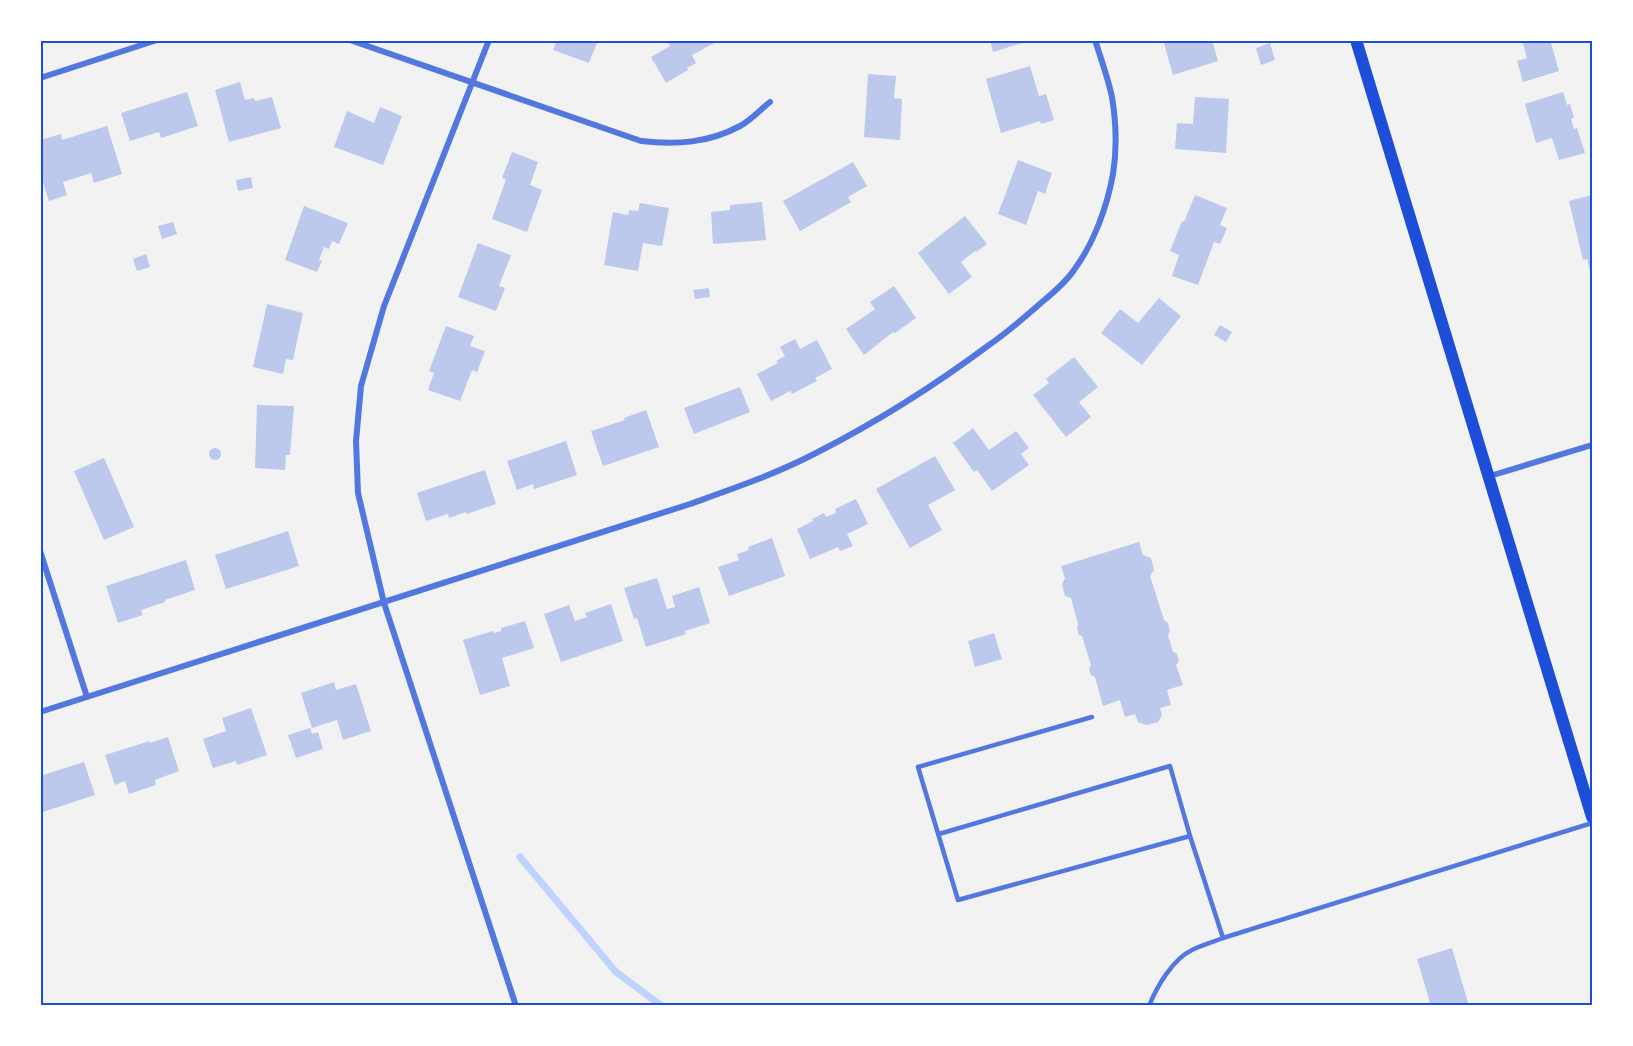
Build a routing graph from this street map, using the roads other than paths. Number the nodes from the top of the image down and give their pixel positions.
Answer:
1 (157, 40) edge
2 (350, 40) edge
3 (489, 40) edge
4 (1095, 40) edge
5 (1356, 40) edge
6 (40, 78) edge
7 (473, 82) junction
8 (770, 102) dead end
9 (1593, 445) edge
10 (1490, 476) junction
11 (40, 551) edge
12 (384, 603) junction
13 (87, 697) junction
14 (40, 712) edge
15 (1092, 717) dead end
16 (1593, 817) edge
17 (1593, 823) edge
18 (939, 834) junction
19 (1190, 836) junction
20 (1223, 938) junction
21 (516, 1005) edge
22 (1149, 1005) edge

1 - 6 street
2 - 7 street
3 - 7 street
4 - 12 street
5 - 10 main road
7 - 8 street
7 - 12 street
9 - 10 street
10 - 16 main road
11 - 13 street
12 - 13 street
12 - 21 street
13 - 14 street
15 - 18 lane
17 - 20 lane
18 - 19 lane
18 - 19 lane
19 - 20 lane
20 - 22 lane

